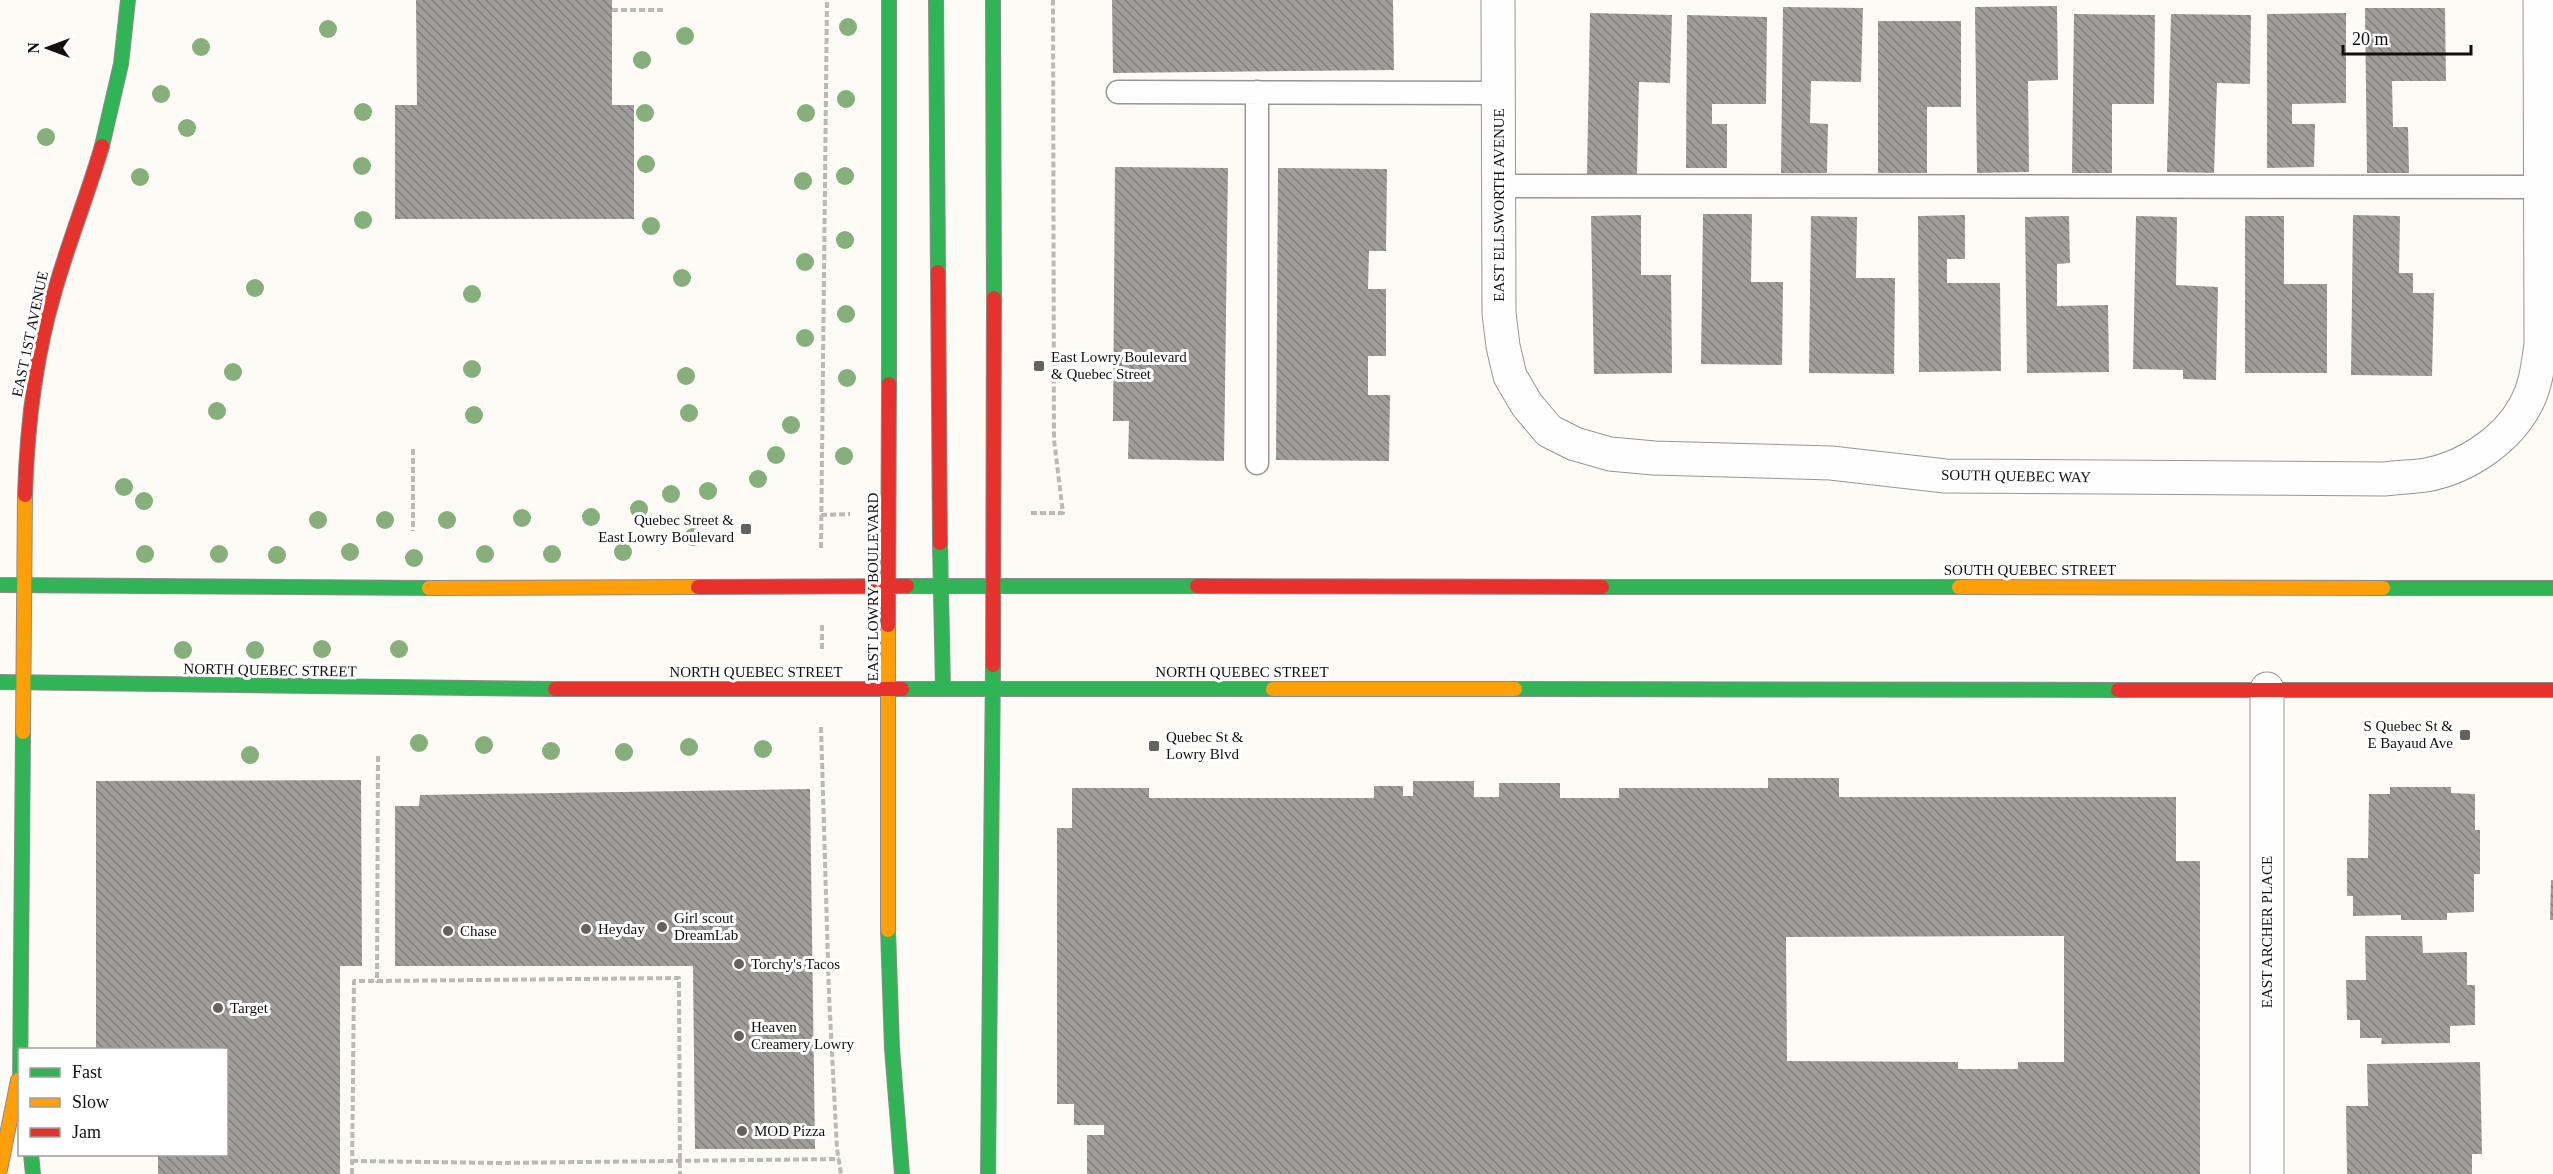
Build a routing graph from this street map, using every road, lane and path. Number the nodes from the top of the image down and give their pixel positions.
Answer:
1 (128, 0) edge
2 (827, 0) edge
3 (889, 0) edge
4 (936, 0) edge
5 (993, 0) edge
6 (1053, 0) edge
7 (1498, 0) edge
8 (2540, 0) edge
9 (612, 10) dead end
10 (665, 10) dead end
11 (1118, 92) dead end
12 (1257, 92) junction
13 (1498, 93) junction
14 (1499, 186) junction
15 (2540, 188) junction
16 (1527, 405) joint
17 (413, 449) dead end
18 (1257, 463) dead end
19 (1063, 513) dead end
20 (413, 531) dead end
21 (0, 585) edge
22 (25, 585) junction
23 (822, 586) junction
24 (890, 586) junction
25 (942, 586) junction
26 (994, 586) junction
27 (2553, 588) edge
28 (0, 682) edge
29 (22, 682) junction
30 (822, 688) junction
31 (889, 688) junction
32 (992, 688) junction
33 (943, 689) junction
34 (2267, 689) junction
35 (2553, 690) edge
36 (378, 756) dead end
37 (377, 981) junction
38 (19, 1048) edge
39 (18, 1089) edge
40 (31, 1156) edge
41 (839, 1159) junction
42 (352, 1161) junction
43 (680, 1161) junction
44 (0, 1170) edge
45 (33, 1174) edge
46 (352, 1174) edge
47 (680, 1174) edge
48 (841, 1174) edge
49 (902, 1174) edge
50 (988, 1174) edge
51 (2267, 1174) edge

1 - 22 main road, EAST 1ST AVENUE
2 - 23 path
3 - 24 main road, EAST LOWRY BOULEVARD
4 - 25 main road
5 - 26 main road
6 - 19 path
7 - 13 street, EAST ELLSWORTH AVENUE
8 - 15 street, SOUTH QUEBEC WAY
9 - 10 path
11 - 12 lane
12 - 13 lane
12 - 18 lane
13 - 14 street, EAST ELLSWORTH AVENUE
14 - 15 lane
14 - 16 street, EAST ELLSWORTH AVENUE
15 - 16 street, SOUTH QUEBEC WAY
17 - 20 path
21 - 22 main road
22 - 23 main road
22 - 29 main road, EAST 1ST AVENUE
23 - 24 main road
23 - 30 path
24 - 25 main road
24 - 31 main road, EAST LOWRY BOULEVARD
25 - 26 main road
25 - 33 main road
26 - 27 main road, SOUTH QUEBEC STREET
26 - 32 main road
28 - 29 main road, NORTH QUEBEC STREET
29 - 30 main road, NORTH QUEBEC STREET
29 - 38 main road, EAST 1ST AVENUE
30 - 31 main road, NORTH QUEBEC STREET
30 - 41 path
31 - 33 main road, NORTH QUEBEC STREET
31 - 49 main road, EAST LOWRY BOULEVARD
32 - 33 main road, NORTH QUEBEC STREET
32 - 34 main road, NORTH QUEBEC STREET
32 - 50 main road
34 - 35 main road
34 - 51 street, EAST ARCHER PLACE
36 - 37 path
37 - 42 path
37 - 43 path
39 - 44 main road, EAST 1ST AVENUE
40 - 45 main road
41 - 43 path
41 - 48 path
42 - 43 path
42 - 46 path
43 - 47 path

